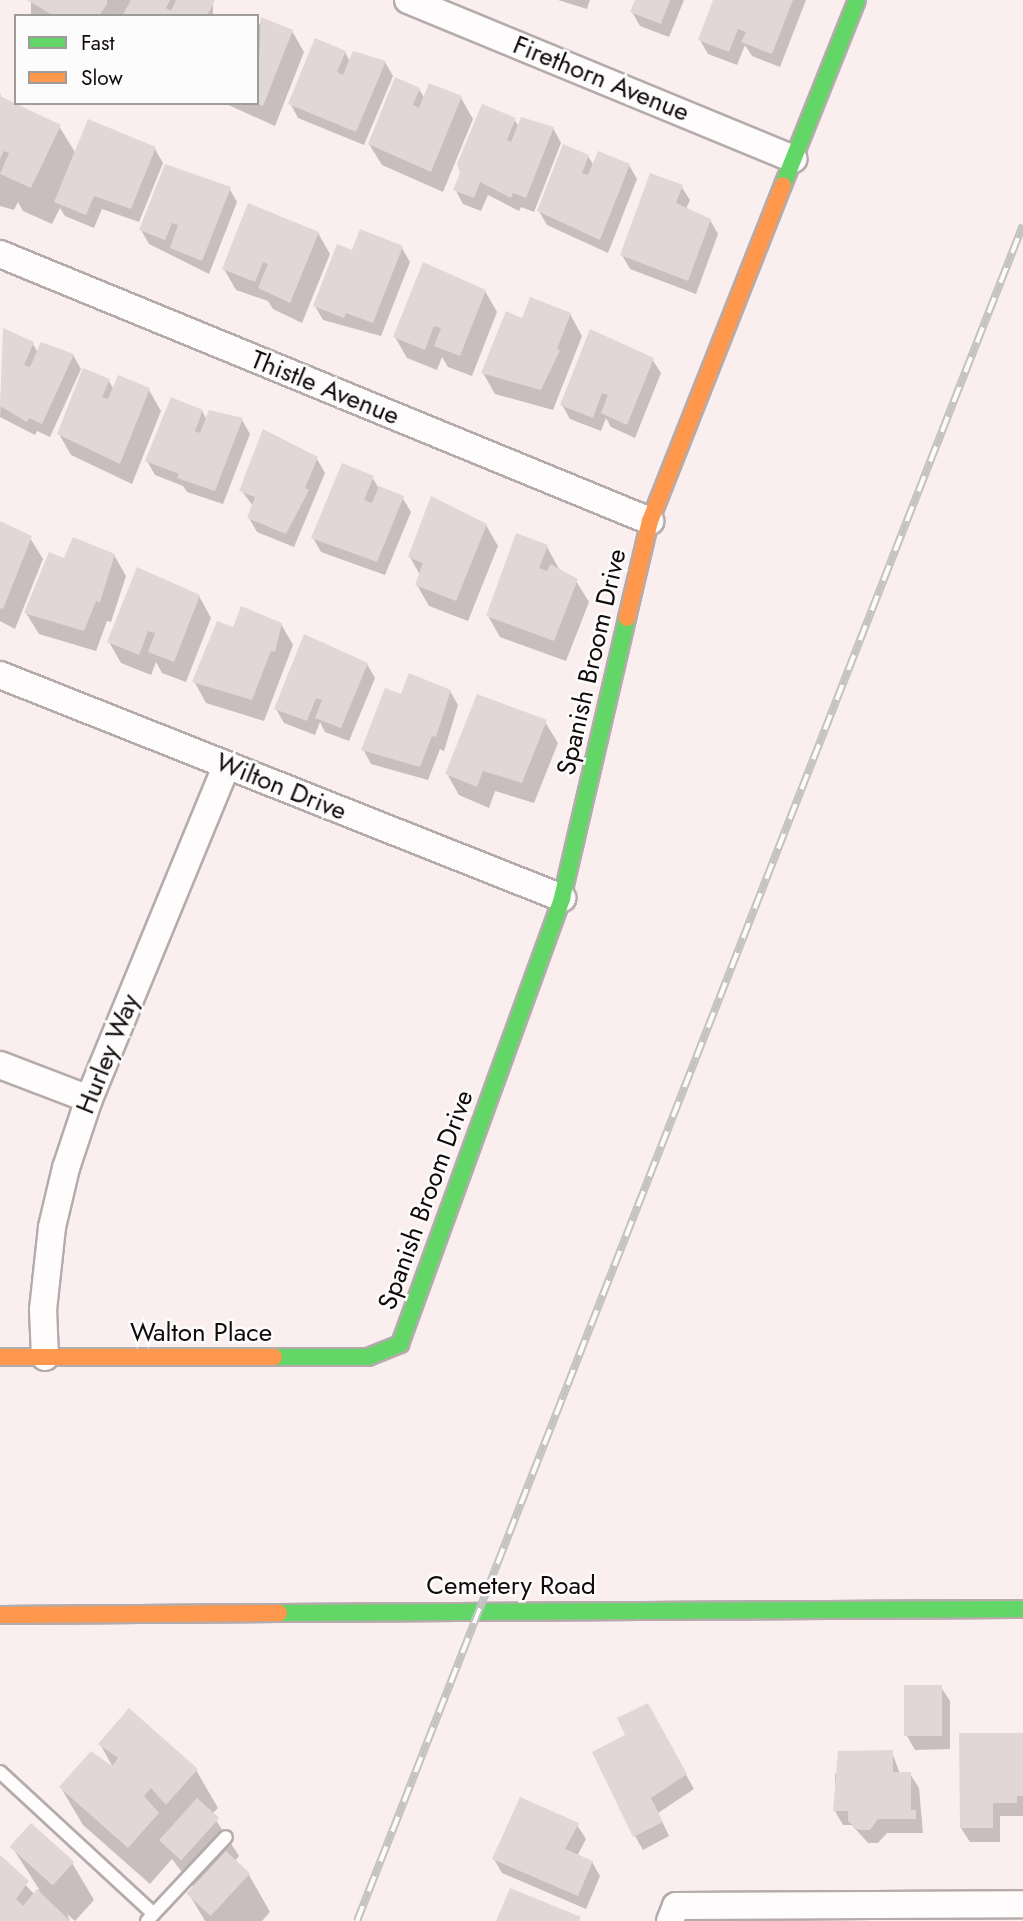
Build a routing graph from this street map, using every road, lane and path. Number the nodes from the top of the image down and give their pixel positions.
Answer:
1 (408, 0) edge
2 (857, 0) edge
3 (794, 159) junction
4 (0, 254) edge
5 (650, 521) junction
6 (0, 675) edge
7 (227, 765) junction
8 (562, 898) junction
9 (0, 1065) edge
10 (89, 1099) junction
11 (400, 1344) joint
12 (0, 1357) edge
13 (45, 1357) junction
14 (1023, 1609) edge
15 (0, 1615) edge
16 (0, 1772) edge
17 (226, 1836) dead end
18 (1023, 1904) edge
19 (673, 1913) edge
20 (150, 1917) edge

1 - 3 street, Firethorn Avenue
2 - 3 street, Spanish Broom Drive
3 - 5 street, Spanish Broom Drive
4 - 5 street, Thistle Avenue
5 - 8 street, Spanish Broom Drive
6 - 7 street, Wilton Drive
7 - 8 street, Wilton Drive
7 - 10 street, Hurley Way
8 - 11 street, Spanish Broom Drive
9 - 10 street
10 - 13 street, Hurley Way
11 - 13 street, Walton Place
12 - 13 street, Walton Place
14 - 15 street, Cemetery Road
16 - 20 lane
17 - 20 lane
18 - 19 street

